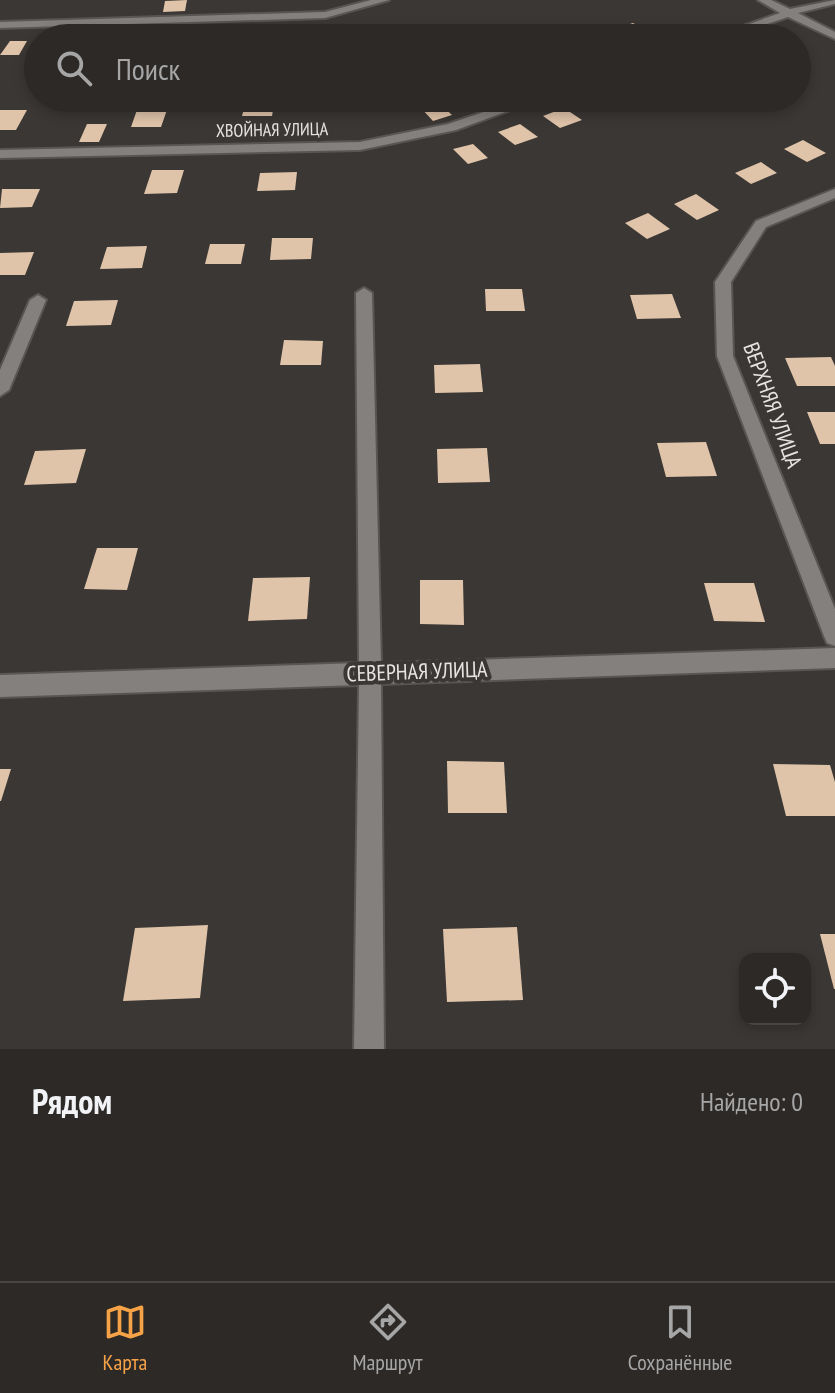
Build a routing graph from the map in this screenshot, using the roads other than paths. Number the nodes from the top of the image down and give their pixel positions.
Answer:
1 (384, 0) edge
2 (763, 0) edge
3 (835, 1) edge
4 (790, 13) junction
5 (24, 24) edge
6 (32, 24) edge
7 (757, 24) edge
8 (0, 25) edge
9 (835, 36) edge
10 (495, 112) edge
11 (0, 154) edge
12 (835, 193) edge
13 (364, 293) dead end
14 (38, 300) dead end
15 (0, 390) edge
16 (835, 636) edge
17 (835, 658) edge
18 (370, 672) junction
19 (0, 686) edge
20 (369, 1049) edge

1 - 6 street
2 - 4 street
3 - 4 street
4 - 7 street
4 - 9 street
5 - 8 street
10 - 11 street, ХВОЙНАЯ УЛИЦА
12 - 16 street, ВЕРХНЯЯ УЛИЦА
13 - 18 street
14 - 15 street
17 - 18 street, СЕВЕРНАЯ УЛИЦА
18 - 19 street, СЕВЕРНАЯ УЛИЦА
18 - 20 street

